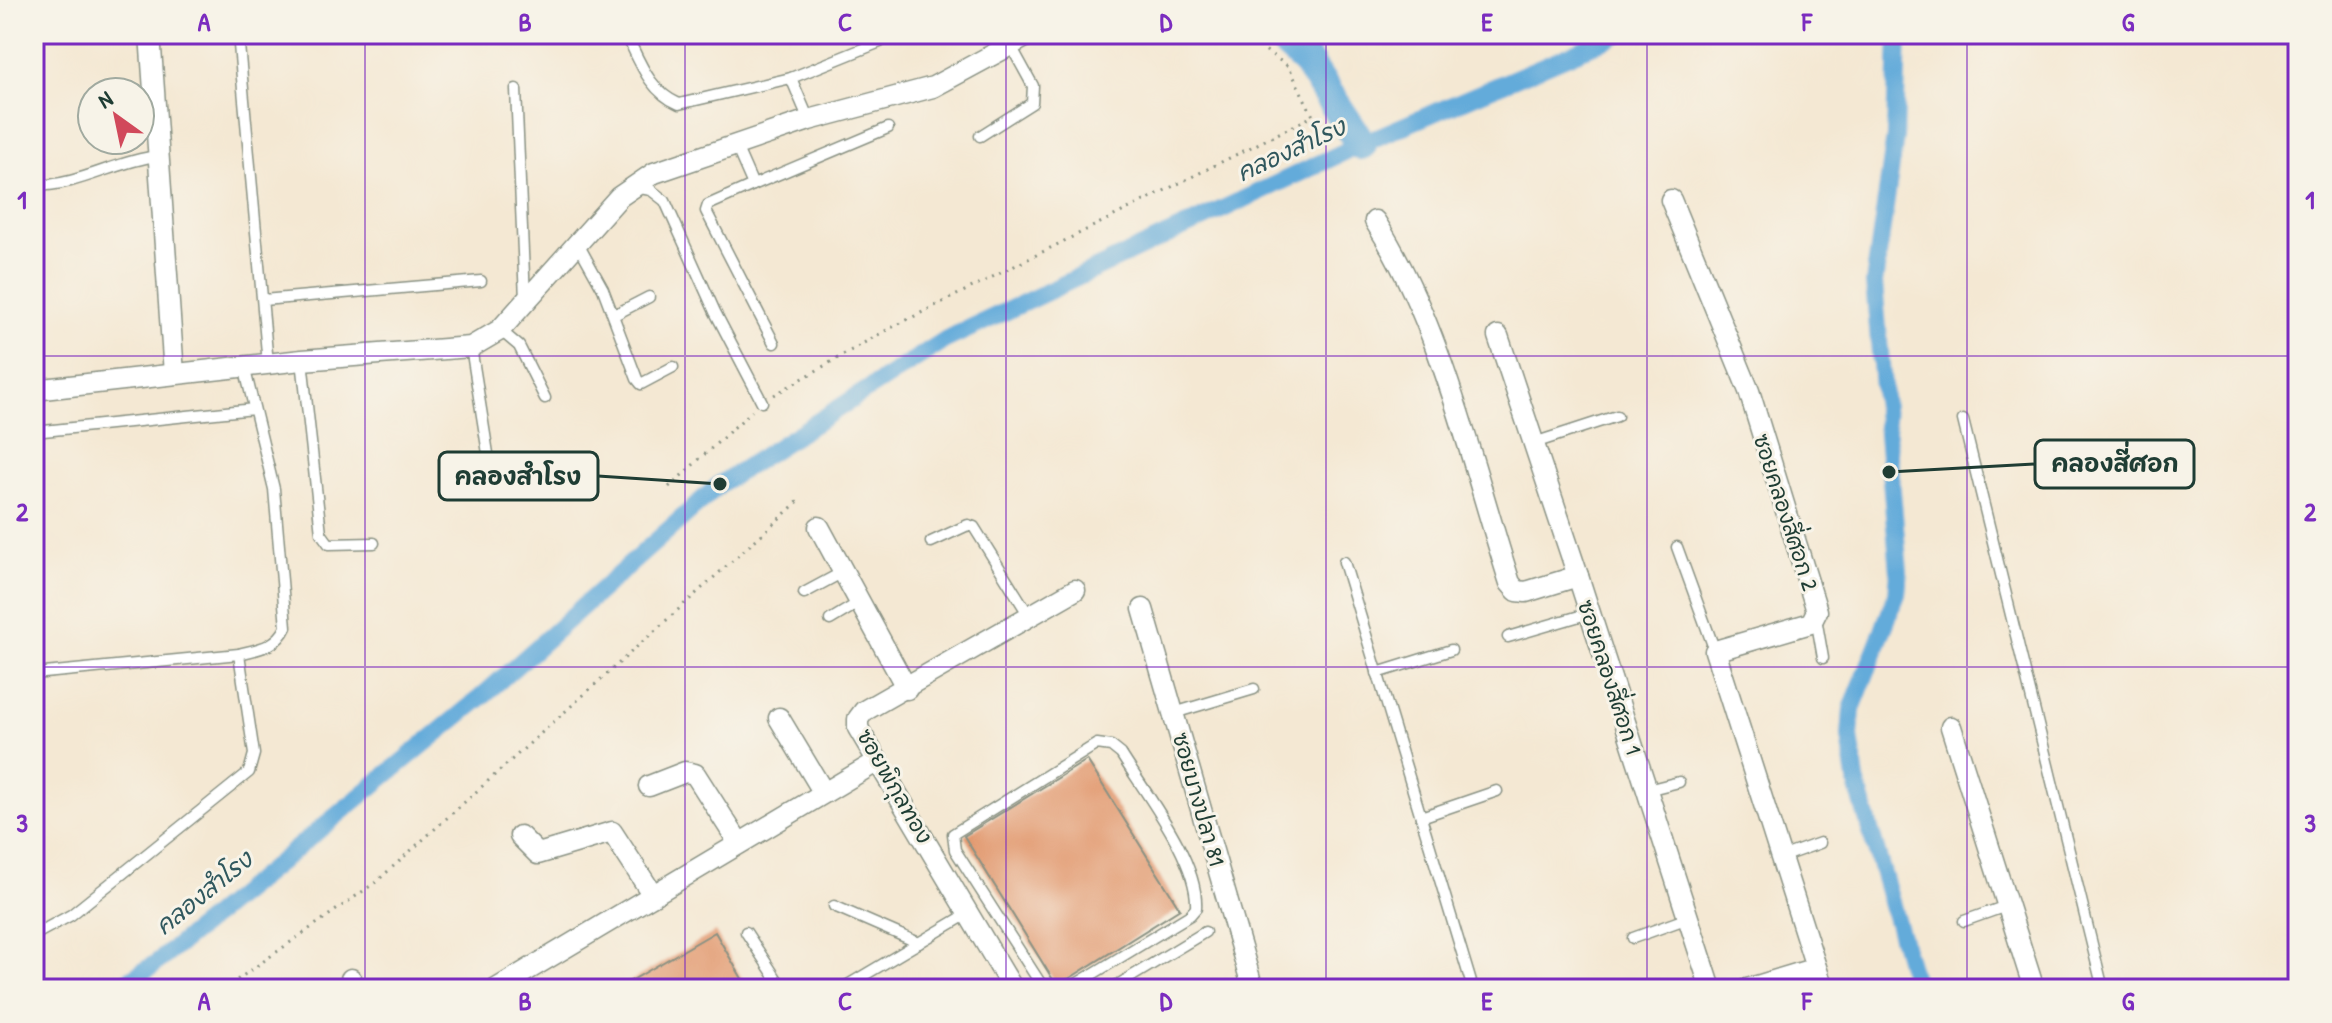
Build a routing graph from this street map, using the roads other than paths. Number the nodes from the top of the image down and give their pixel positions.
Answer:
1 (150, 34) edge
2 (238, 34) edge
3 (626, 34) edge
4 (889, 34) edge
5 (1031, 34) edge
6 (1011, 46) junction
7 (791, 78) junction
8 (516, 89) dead end
9 (809, 120) junction
10 (888, 128) dead end
11 (980, 136) dead end
12 (735, 144) junction
13 (157, 156) junction
14 (753, 185) junction
15 (34, 186) edge
16 (632, 187) junction
17 (1671, 200) dead end
18 (1375, 221) dead end
19 (578, 244) junction
20 (481, 281) dead end
21 (649, 297) dead end
22 (263, 300) junction
23 (525, 302) junction
24 (614, 315) junction
25 (500, 330) junction
26 (1498, 336) dead end
27 (774, 343) dead end
28 (471, 347) junction
29 (302, 360) junction
30 (268, 364) junction
31 (244, 366) junction
32 (673, 367) dead end
33 (174, 374) junction
34 (34, 390) edge
35 (545, 398) dead end
36 (762, 402) road end
37 (254, 409) junction
38 (1617, 416) dead end
39 (1963, 420) dead end
40 (34, 432) edge
41 (1534, 443) junction
42 (490, 466) dead end
43 (819, 527) dead end
44 (931, 542) dead end
45 (374, 543) dead end
46 (1677, 547) dead end
47 (1344, 562) dead end
48 (843, 572) junction
49 (1578, 576) junction
50 (1075, 590) dead end
51 (804, 593) dead end
52 (860, 602) junction
53 (1143, 609) dead end
54 (1590, 613) junction
55 (1030, 617) junction
56 (1816, 618) junction
57 (830, 620) dead end
58 (1508, 637) dead end
59 (1451, 650) dead end
60 (1715, 651) junction
61 (239, 654) junction
62 (1823, 658) dead end
63 (1377, 673) junction
64 (34, 674) edge
65 (907, 689) junction
66 (1254, 689) dead end
67 (1174, 713) junction
68 (779, 718) dead end
69 (1951, 727) dead end
70 (878, 761) junction
71 (1679, 782) dead end
72 (649, 786) dead end
73 (1647, 790) junction
74 (1497, 791) dead end
75 (824, 793) junction
76 (1421, 817) junction
77 (520, 836) dead end
78 (739, 843) junction
79 (1820, 843) dead end
80 (1781, 857) junction
81 (653, 895) junction
82 (2009, 905) junction
83 (834, 906) dead end
84 (969, 913) junction
85 (1688, 918) junction
86 (1964, 921) dead end
87 (746, 932) dead end
88 (1205, 932) dead end
89 (34, 935) edge
90 (1633, 938) dead end
91 (919, 943) junction
92 (1816, 968) junction
93 (496, 989) edge
94 (783, 989) edge
95 (841, 989) edge
96 (1013, 989) edge
97 (1044, 989) edge
98 (1068, 989) edge
99 (1111, 989) edge
100 (1253, 989) edge
101 (1473, 989) edge
102 (1711, 989) edge
103 (1747, 989) edge
104 (1823, 989) edge
105 (2034, 989) edge
106 (2103, 989) edge

1 - 13 street
2 - 22 lane
3 - 7 lane
4 - 7 lane
5 - 6 street
6 - 9 street
6 - 11 lane
7 - 9 lane
8 - 23 lane
9 - 12 street
10 - 14 lane
12 - 14 lane
12 - 16 street
13 - 15 lane
13 - 33 street
14 - 27 lane
16 - 19 street
16 - 36 lane
17 - 56 street, ซอยคลองสี่ศอก 2
18 - 49 street, ซอยคลองสี่ศอก 1
19 - 23 street
19 - 24 lane
20 - 22 lane
21 - 24 lane
22 - 30 lane
23 - 25 street
24 - 32 lane
25 - 28 street
25 - 35 lane
26 - 41 street
28 - 29 street
28 - 42 lane
29 - 30 street
29 - 45 lane
30 - 31 street
31 - 33 street
31 - 37 lane
33 - 34 street
37 - 40 lane
37 - 61 lane
38 - 41 lane
39 - 106 lane
41 - 49 street
43 - 48 street
44 - 55 lane
46 - 60 lane
47 - 63 lane
48 - 51 lane
48 - 52 street
49 - 54 street, ซอยคลองสี่ศอก 1
50 - 55 street, ซอยพิกุลทอง
52 - 57 lane
52 - 65 street
53 - 67 street, ซอยบางปลา 81
54 - 58 lane
54 - 73 street, ซอยคลองสี่ศอก 1
55 - 65 street, ซอยพิกุลทอง
56 - 60 street, ซอยคลองสี่ศอก 2
56 - 62 lane
59 - 63 lane
60 - 80 street
61 - 64 lane
61 - 89 lane
63 - 76 lane
65 - 70 street, ซอยพิกุลทอง
66 - 67 lane
67 - 100 street, ซอยบางปลา 81
68 - 75 street
69 - 82 street
70 - 75 street
70 - 84 street, ซอยพิกุลทอง
71 - 73 lane
72 - 78 street
73 - 85 street, ซอยคลองสี่ศอก 1
74 - 76 lane
75 - 78 street
76 - 101 lane
77 - 81 street
78 - 81 street
79 - 80 lane
80 - 92 street
81 - 93 street
82 - 86 lane
82 - 105 street
83 - 91 lane
84 - 91 lane
84 - 96 street, ซอยพิกุลทอง
85 - 90 lane
85 - 102 street, ซอยคลองสี่ศอก 1
87 - 94 lane
88 - 99 lane
91 - 95 lane
92 - 103 street
92 - 104 street
97 - 98 lane

